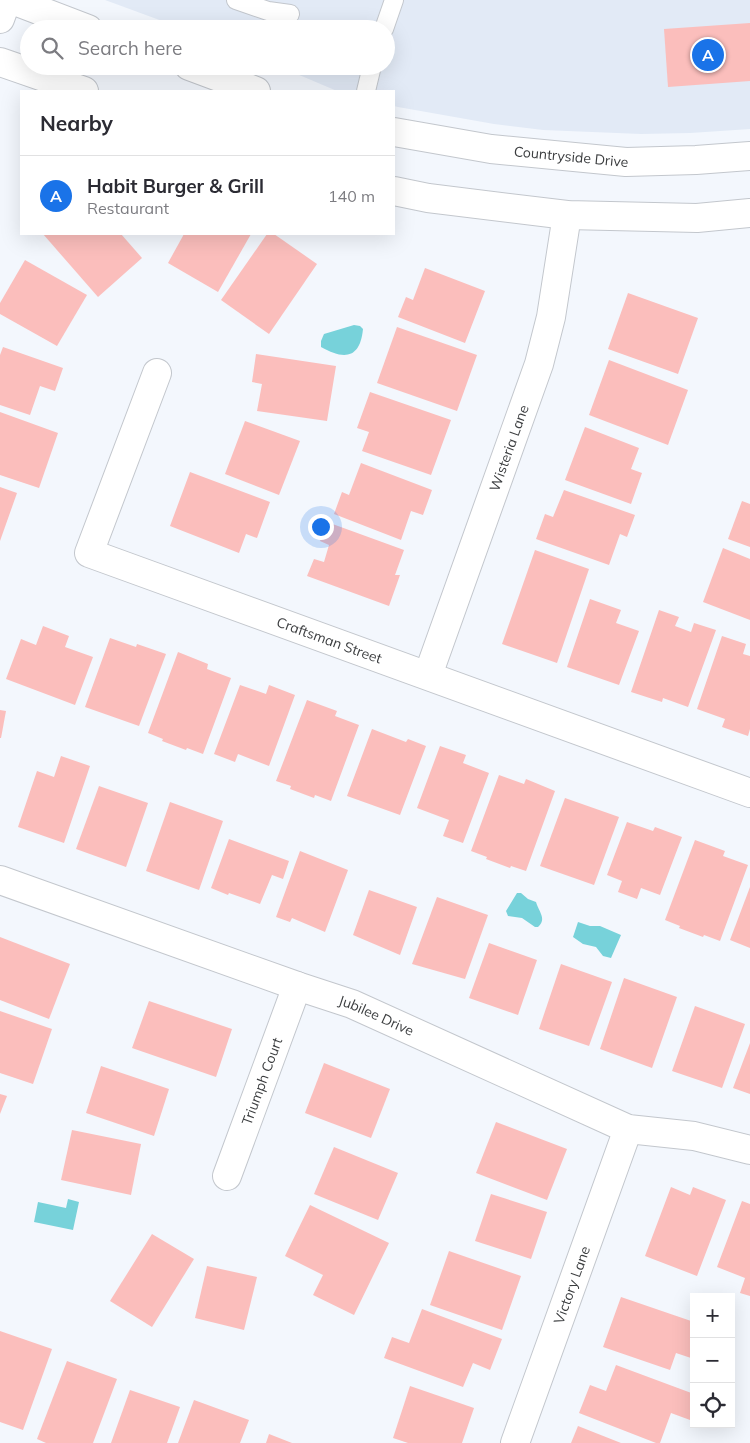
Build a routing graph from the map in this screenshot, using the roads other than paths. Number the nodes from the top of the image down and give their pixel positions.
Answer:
1 (7, 0) edge
2 (12, 0) edge
3 (236, 0) edge
4 (394, 0) edge
5 (290, 14) dead end
6 (0, 19) edge
7 (64, 20) edge
8 (387, 20) edge
9 (0, 62) edge
10 (20, 69) edge
11 (38, 75) edge
12 (213, 75) edge
13 (370, 75) edge
14 (81, 90) edge
15 (253, 90) edge
16 (366, 90) edge
17 (395, 132) edge
18 (750, 156) edge
19 (395, 191) edge
20 (750, 213) edge
21 (567, 215) junction
22 (157, 373) dead end
23 (428, 675) junction
24 (750, 793) edge
25 (0, 880) edge
26 (297, 986) junction
27 (628, 1129) junction
28 (750, 1150) edge
29 (227, 1176) dead end
30 (515, 1443) edge

1 - 6 street
2 - 7 street
3 - 5 lane
4 - 8 lane
9 - 10 street
11 - 14 street
12 - 15 street
13 - 16 lane
17 - 18 street, Countryside Drive
19 - 21 street
20 - 21 street
21 - 23 street, Wisteria Lane
22 - 23 street, Craftsman Street
23 - 24 street, Craftsman Street
25 - 26 street, Jubilee Drive
26 - 27 street, Jubilee Drive
26 - 29 street, Triumph Court
27 - 28 street, Jubilee Drive
27 - 30 street, Victory Lane

